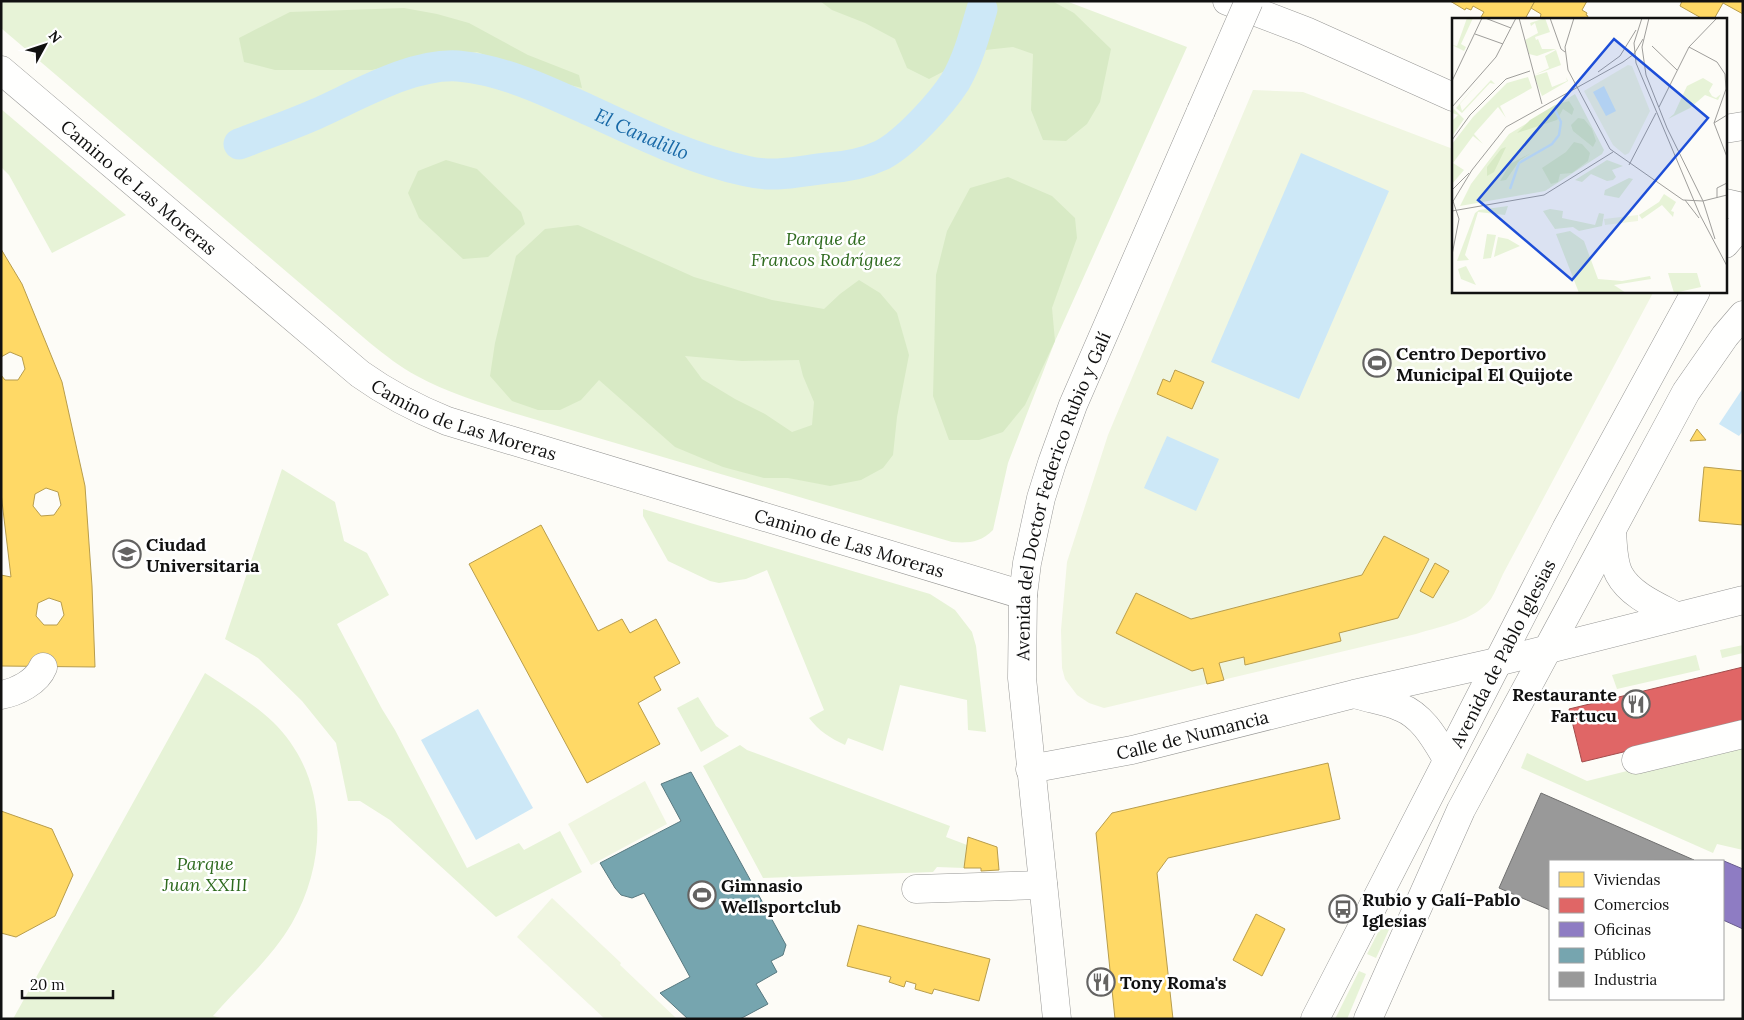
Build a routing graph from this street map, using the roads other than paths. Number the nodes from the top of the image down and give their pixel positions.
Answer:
1 (1227, 1) edge
2 (1249, 1) edge
3 (1306, 31) junction
4 (1, 70) edge
5 (1452, 77) edge
6 (1452, 97) edge
7 (1743, 126) edge
8 (1726, 129) edge
9 (1726, 203) edge
10 (1743, 207) edge
11 (1743, 223) edge
12 (1726, 243) edge
13 (1695, 292) edge
14 (1743, 315) edge
15 (1612, 531) junction
16 (1022, 595) junction
17 (1743, 600) edge
18 (1676, 616) junction
19 (1548, 648) junction
20 (1498, 662) junction
21 (42, 666) dead end
22 (1354, 694) junction
23 (1, 695) edge
24 (1743, 734) edge
25 (1447, 759) junction
26 (1636, 760) dead end
27 (1030, 769) junction
28 (1043, 885) junction
29 (916, 889) dead end
30 (1057, 1019) edge
31 (1315, 1019) edge
32 (1368, 1019) edge

1 - 3 street
2 - 16 street, Avenida del Doctor Federico Rubio y Galí, bridge
3 - 5 street
3 - 6 street
4 - 16 street, Camino de Las Moreras
7 - 8 street
9 - 10 street
11 - 12 street
13 - 20 street, Avenida de Pablo Iglesias
14 - 15 street, Avenida de Pablo Iglesias
15 - 18 street
15 - 19 street, Avenida de Pablo Iglesias
16 - 27 street, Avenida del Doctor Federico Rubio y Galí
17 - 18 street, Calle de Numancia
18 - 19 street, Calle de Numancia
19 - 20 street, Calle de Numancia
19 - 32 street, Avenida de Pablo Iglesias
20 - 22 street, Calle de Numancia
20 - 25 street, Avenida de Pablo Iglesias
21 - 23 street
22 - 25 street, Calle de Numancia
22 - 27 street, Calle de Numancia
24 - 26 street
25 - 31 street, Avenida de Pablo Iglesias
27 - 28 street, Avenida del Doctor Federico Rubio y Galí
28 - 29 street
28 - 30 street, Avenida del Doctor Federico Rubio y Galí

